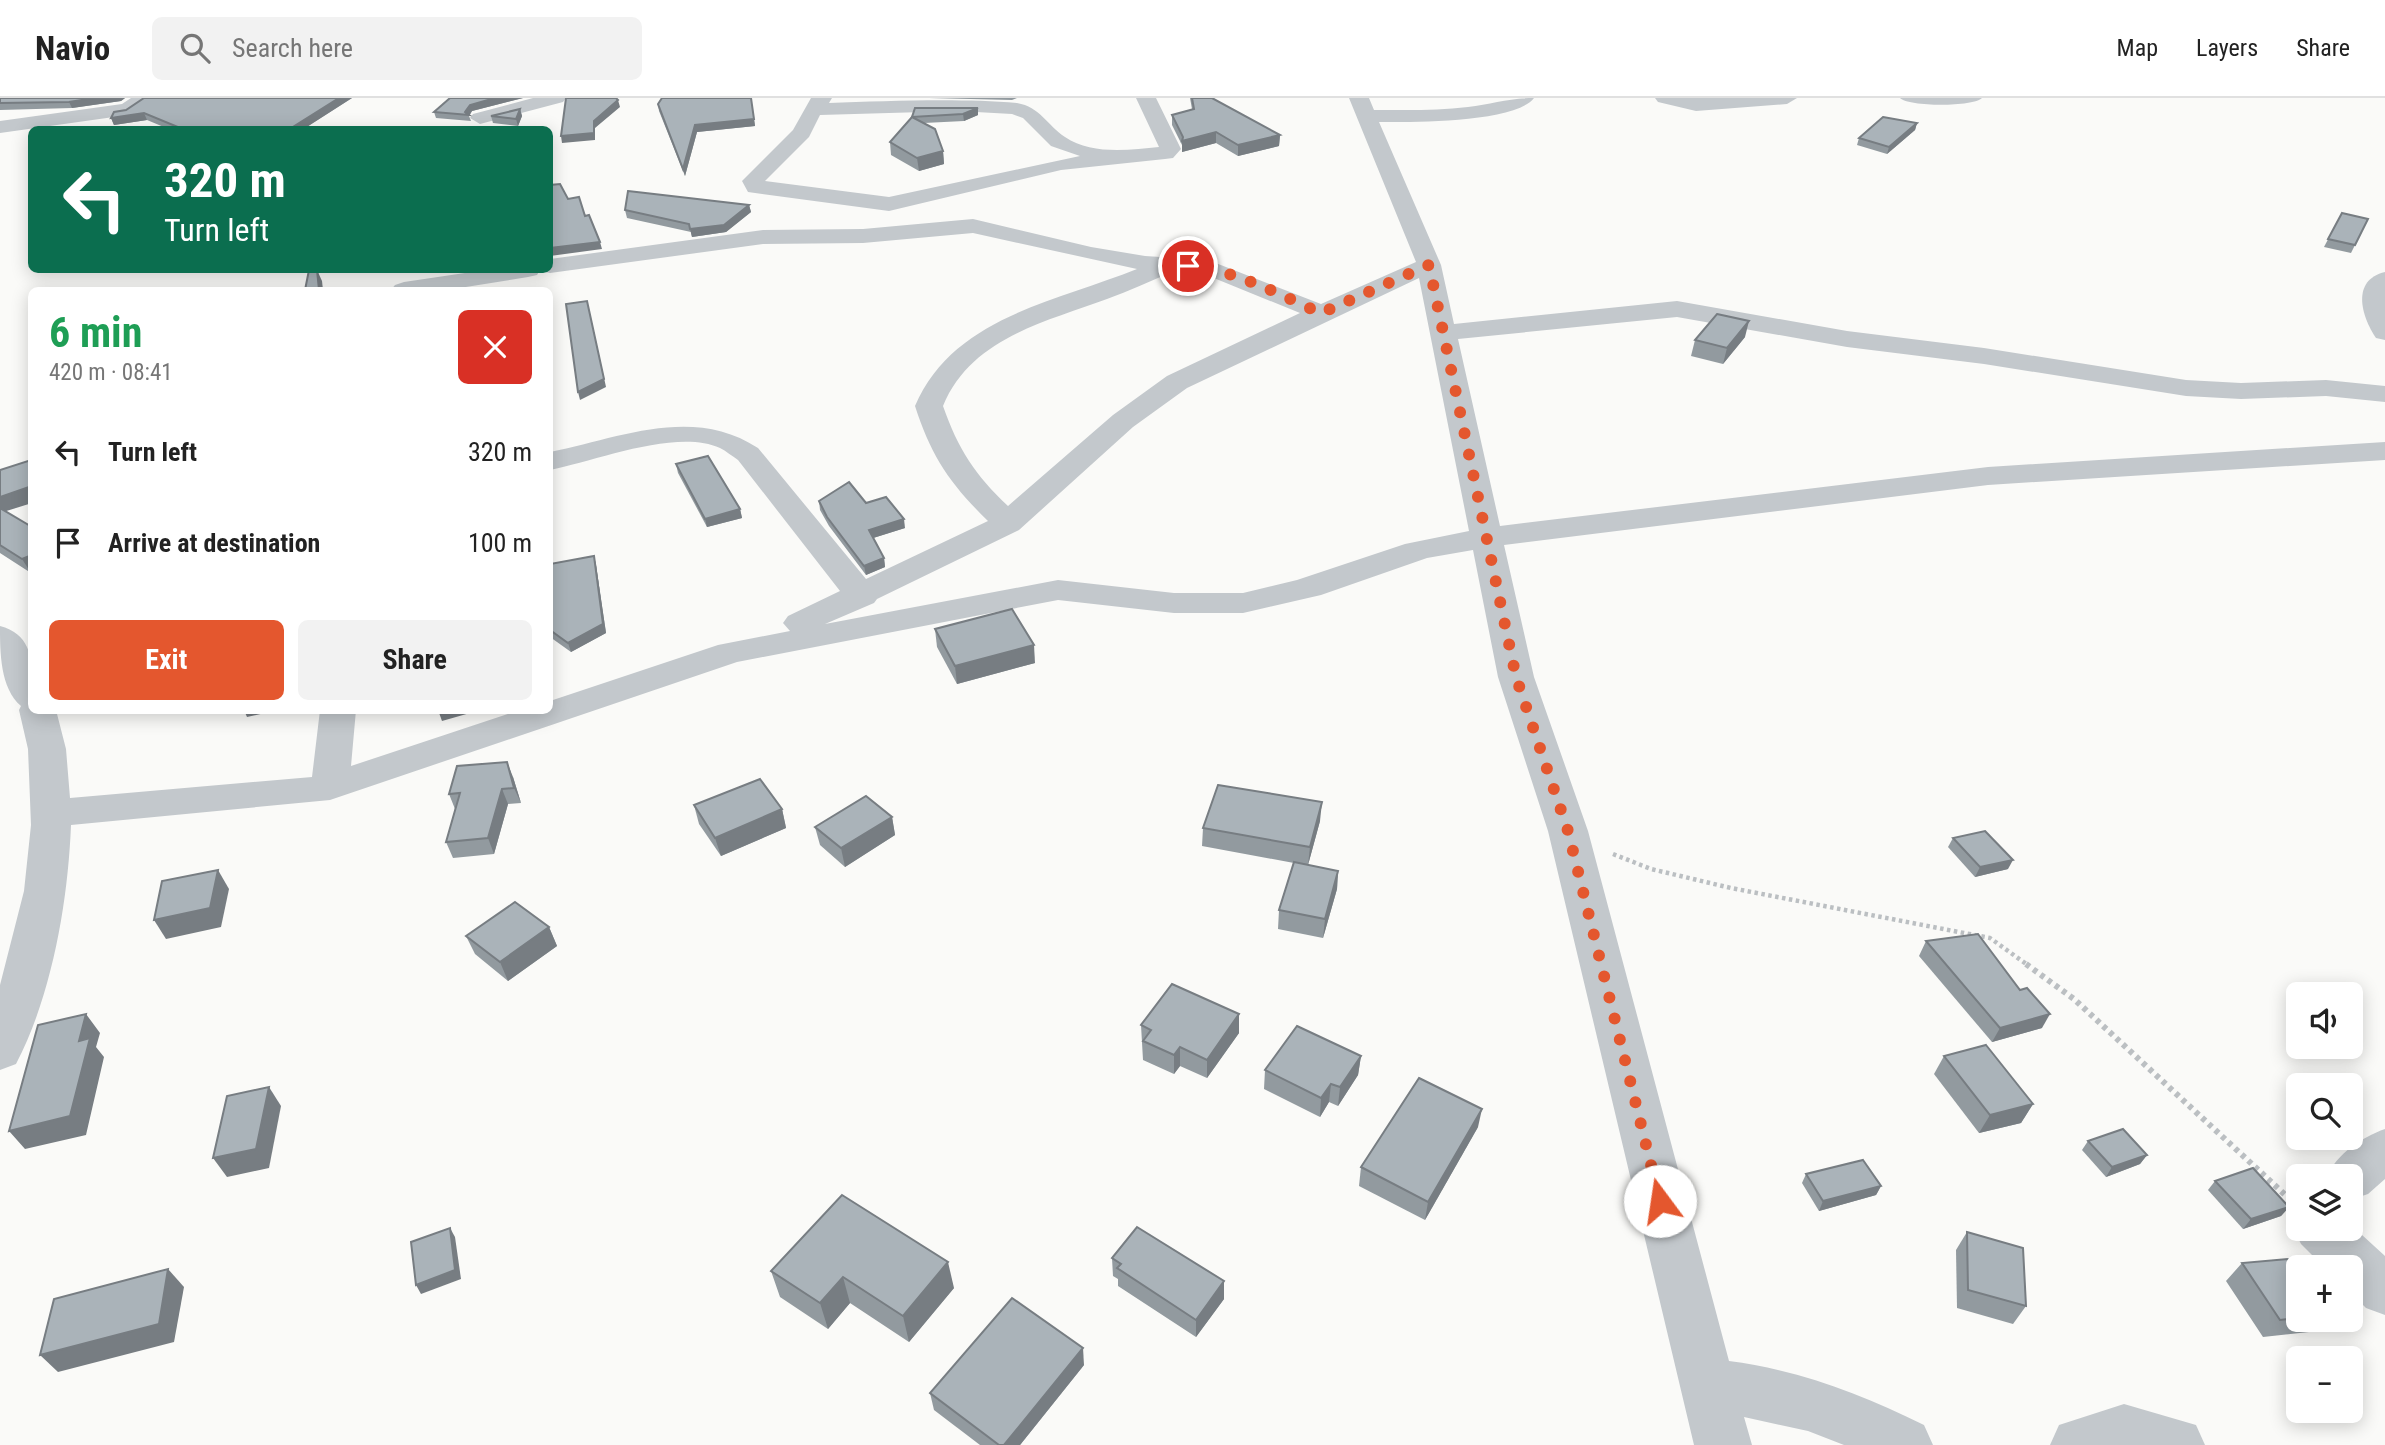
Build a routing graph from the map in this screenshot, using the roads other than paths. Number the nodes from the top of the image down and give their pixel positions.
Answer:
1 (144, 98) edge
2 (499, 98) edge
3 (556, 98) edge
4 (1146, 98) edge
5 (1524, 98) edge
6 (1666, 98) edge
7 (1787, 98) edge
8 (1910, 98) edge
9 (1972, 98) edge
10 (817, 103) edge
11 (1363, 107) edge
12 (473, 124) edge
13 (0, 127) edge
14 (1115, 159) junction
15 (1168, 264) junction
16 (1429, 265) junction
17 (553, 266) edge
18 (509, 273) edge
19 (2385, 279) edge
20 (423, 287) edge
21 (1321, 313) junction
22 (2385, 332) edge
23 (1443, 333) junction
24 (2385, 394) edge
25 (2384, 452) edge
26 (553, 460) edge
27 (1008, 523) junction
28 (1484, 538) junction
29 (862, 596) junction
30 (0, 637) edge
31 (730, 653) junction
32 (28, 688) edge
33 (553, 712) edge
34 (39, 714) edge
35 (338, 714) edge
36 (548, 714) edge
37 (330, 787) junction
38 (51, 813) junction
39 (0, 1051) edge
40 (2385, 1150) edge
41 (2363, 1168) edge
42 (2333, 1241) edge
43 (2385, 1291) edge
44 (1706, 1385) junction
45 (1723, 1445) edge
46 (1904, 1445) edge
47 (2079, 1445) edge
48 (2176, 1445) edge

1 - 13 street
2 - 12 street
3 - 12 street
4 - 14 street
5 - 11 street
6 - 7 street
8 - 9 street
10 - 14 street
10 - 14 street
11 - 16 street
15 - 17 street
15 - 21 street
15 - 27 street
16 - 21 street
16 - 23 street
18 - 20 street
19 - 22 street
21 - 27 street
23 - 24 street
23 - 28 street
25 - 28 street
26 - 29 street
27 - 29 street
28 - 31 street
28 - 44 street
29 - 31 street
30 - 32 street
31 - 33 street
34 - 38 street
35 - 37 street
36 - 37 street
37 - 38 street
38 - 39 street
40 - 41 street
42 - 43 street
44 - 45 street
44 - 46 street
47 - 48 street

